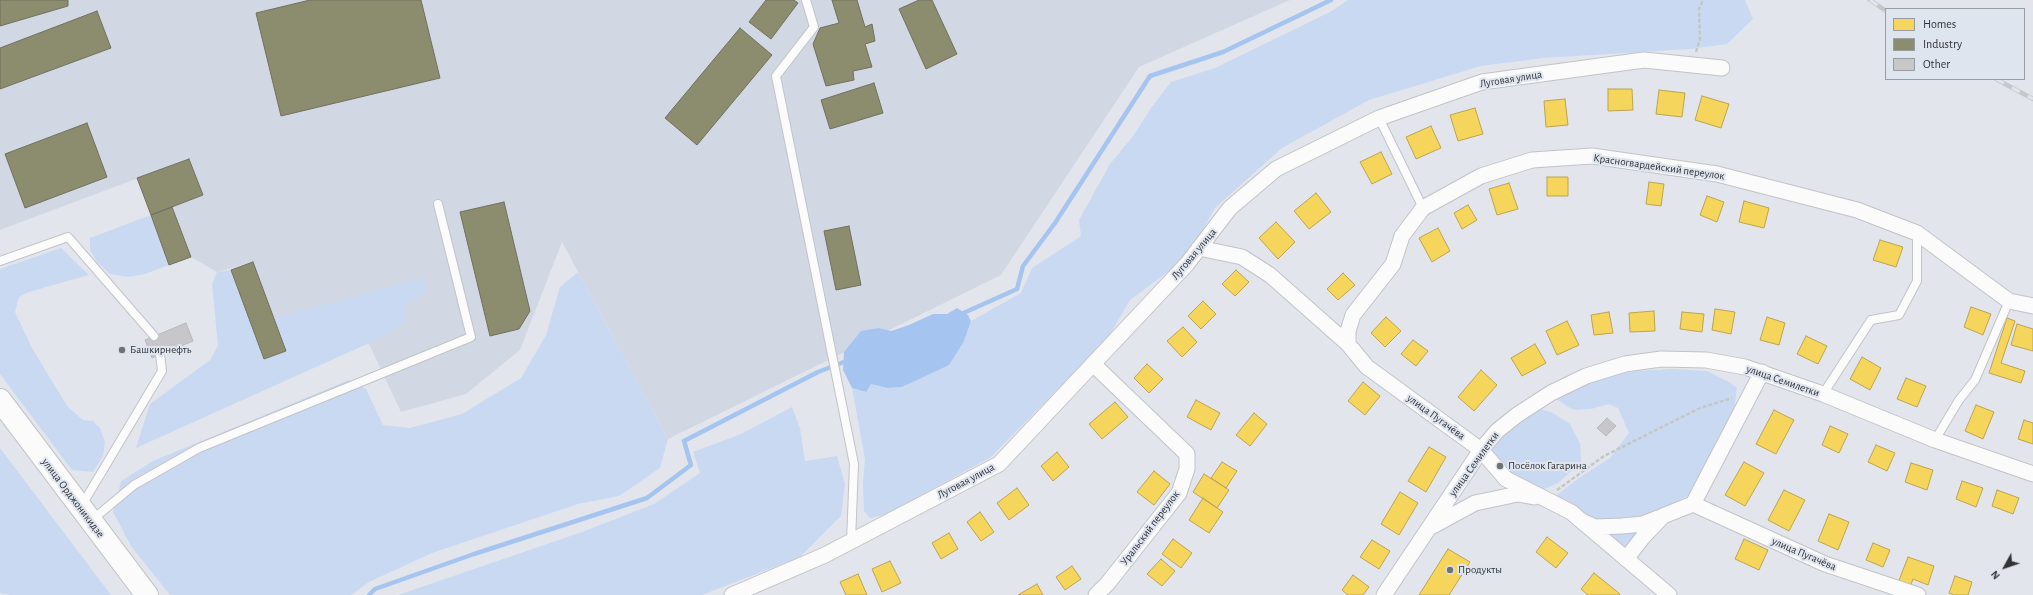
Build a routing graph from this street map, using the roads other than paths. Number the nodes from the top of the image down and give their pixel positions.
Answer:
1 (806, 0) edge
2 (1722, 68) dead end
3 (1379, 118) junction
4 (438, 204) dead end
5 (1423, 208) junction
6 (1916, 233) junction
7 (1199, 248) junction
8 (0, 260) edge
9 (2009, 301) junction
10 (2033, 306) edge
11 (154, 336) dead end
12 (1348, 344) junction
13 (160, 354) dead end
14 (1093, 364) junction
15 (1762, 372) junction
16 (1823, 394) junction
17 (0, 400) edge
18 (1935, 440) junction
19 (1481, 450) junction
20 (2033, 474) edge
21 (1543, 499) junction
22 (1693, 504) junction
23 (86, 514) junction
24 (1663, 516) junction
25 (1581, 521) junction
26 (1428, 529) junction
27 (851, 542) junction
28 (1626, 559) junction
29 (147, 595) edge
30 (732, 595) edge
31 (1096, 595) edge
32 (1384, 595) edge
33 (1669, 595) edge
34 (1918, 595) edge

1 - 27 lane
2 - 3 street, Луговая улица
3 - 5 lane
3 - 7 street, Луговая улица
4 - 23 lane
5 - 6 street, Красногвардейский переулок
5 - 12 street, Красногвардейский переулок
6 - 9 street, Красногвардейский переулок
6 - 16 lane
7 - 12 street, улица Пугачёва
7 - 14 street, Луговая улица
8 - 11 lane
9 - 10 street, Красногвардейский переулок
9 - 18 lane
12 - 19 street, улица Пугачёва
13 - 23 lane
14 - 27 street, Луговая улица
14 - 31 street, Уральский переулок
15 - 16 street, улица Семилетки
15 - 19 street, улица Семилетки
15 - 22 street
16 - 18 street, улица Семилетки
17 - 23 main road, улица Орджоникидзе
18 - 20 street, улица Семилетки
19 - 21 street, улица Пугачёва
19 - 26 street, улица Семилетки
21 - 25 street, улица Пугачёва
21 - 26 street
22 - 24 street
22 - 34 street, улица Пугачёва
23 - 29 main road, улица Орджоникидзе
24 - 25 street
24 - 28 street
25 - 28 street, улица Пугачёва
26 - 32 street, улица Семилетки
27 - 30 street, Луговая улица
28 - 33 street, улица Пугачёва

